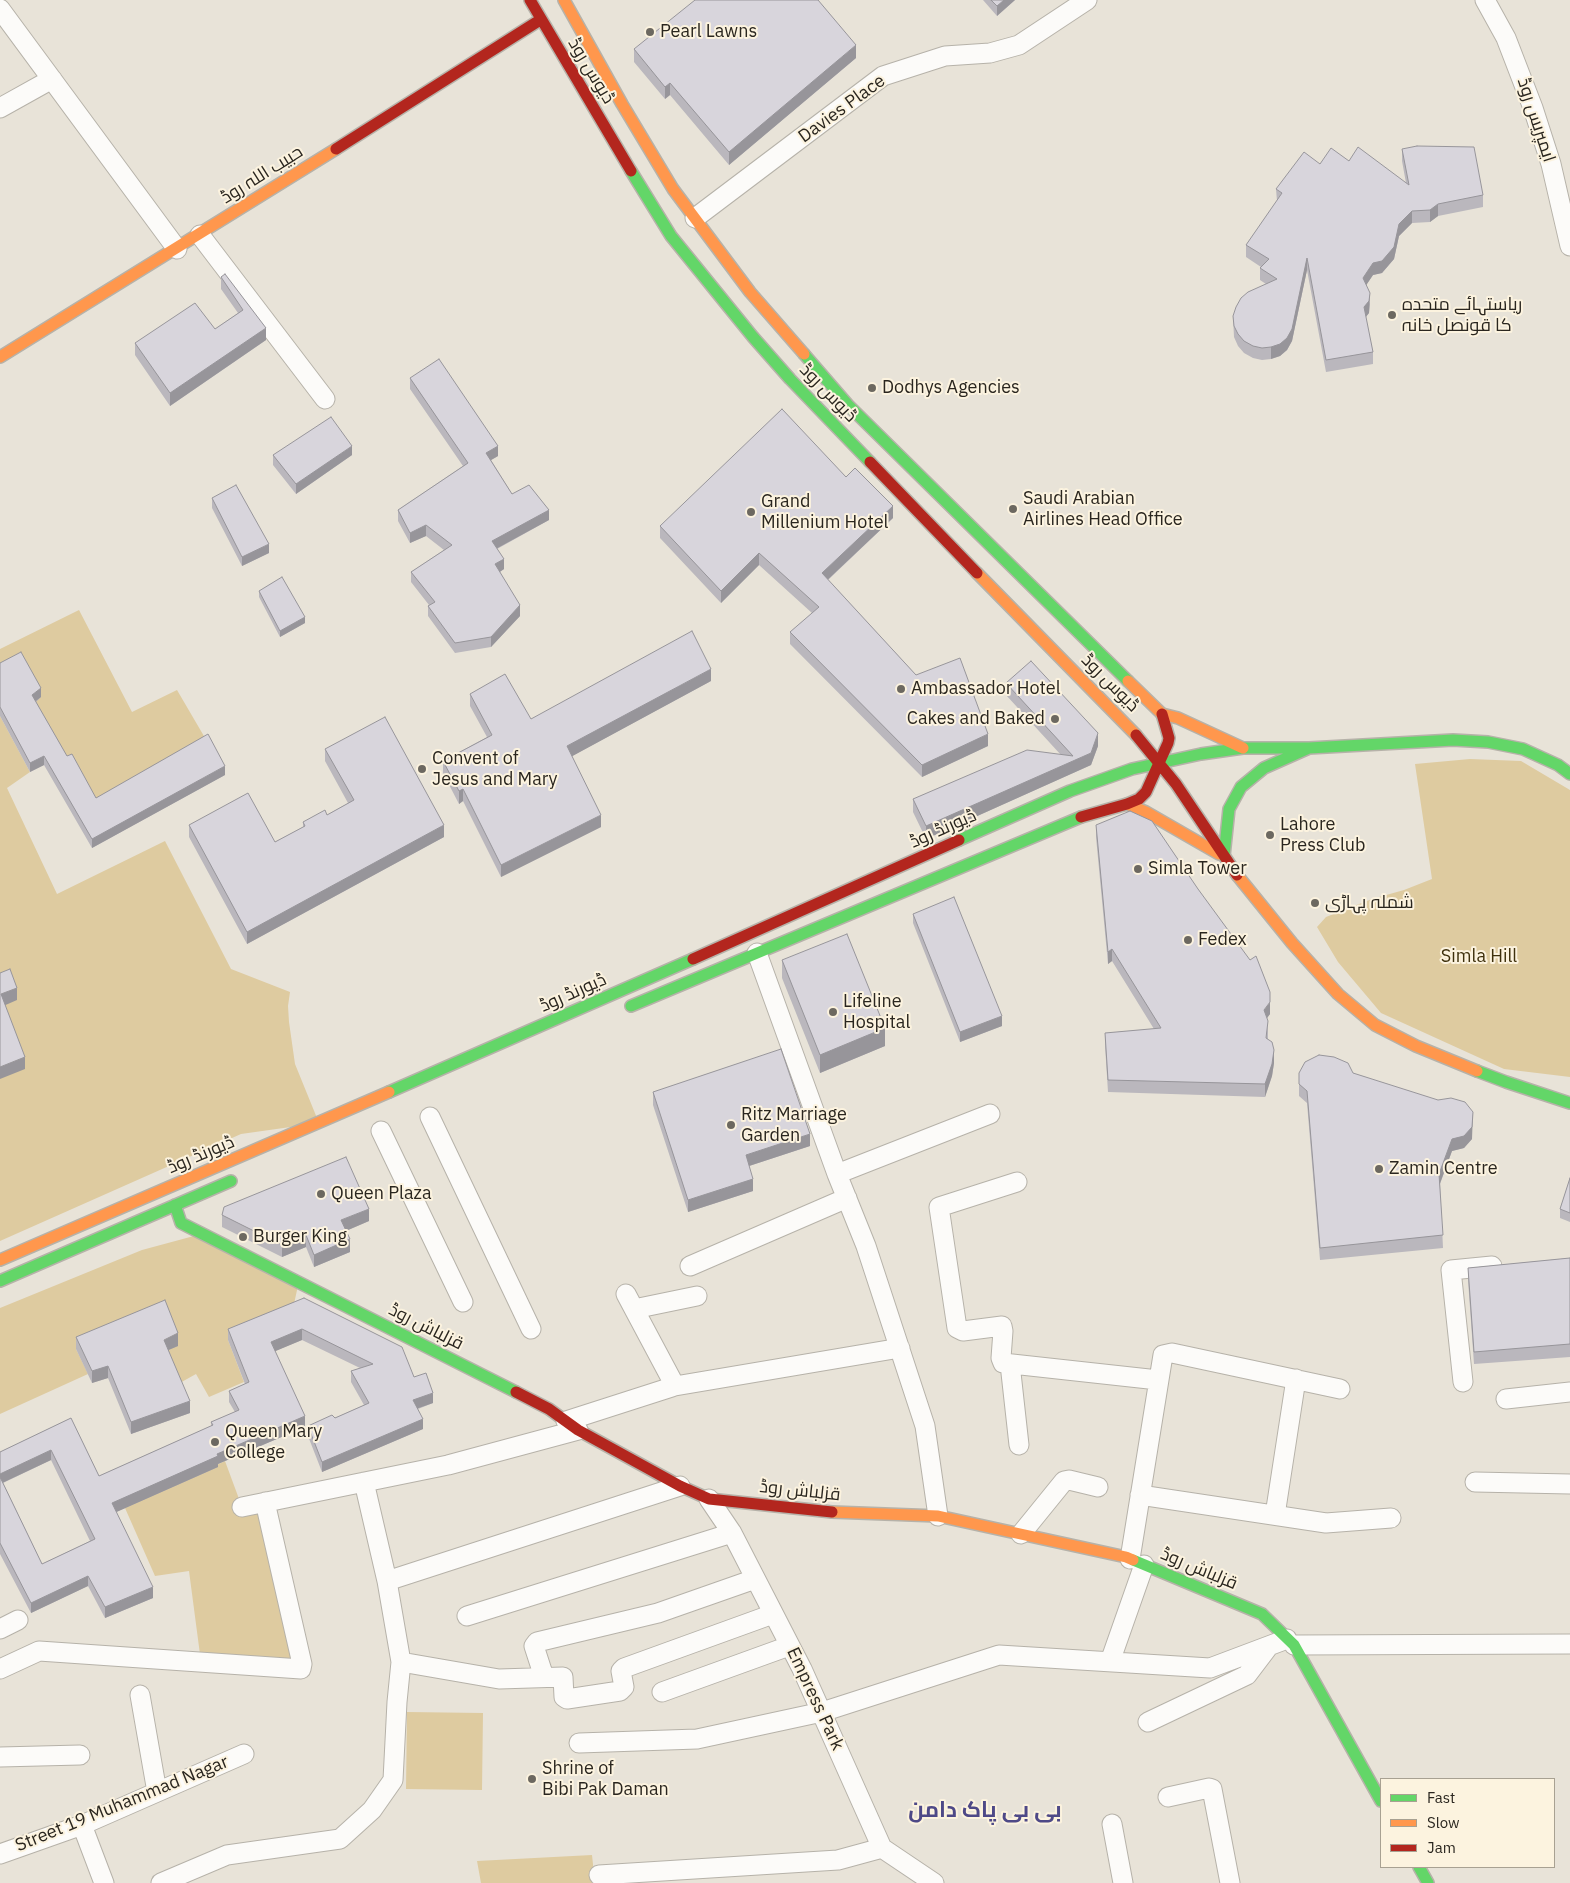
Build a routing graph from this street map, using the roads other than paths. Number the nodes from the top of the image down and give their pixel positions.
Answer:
1 (530, 0) edge
2 (1087, 0) edge
3 (1485, 0) edge
4 (568, 2) edge
5 (0, 9) edge
6 (540, 20) junction
7 (52, 80) junction
8 (0, 108) edge
9 (695, 218) junction
10 (200, 235) junction
11 (1570, 246) edge
12 (177, 249) junction
13 (0, 357) edge
14 (325, 399) dead end
15 (1162, 714) junction
16 (1244, 748) junction
17 (1309, 748) junction
18 (1160, 763) junction
19 (1570, 774) edge
20 (1126, 804) junction
21 (1224, 856) junction
22 (757, 953) junction
23 (620, 1011) dead end
24 (1570, 1103) edge
25 (990, 1114) dead end
26 (430, 1118) dead end
27 (382, 1131) dead end
28 (837, 1174) junction
29 (238, 1178) dead end
30 (1017, 1182) dead end
31 (847, 1198) junction
32 (175, 1206) junction
33 (0, 1260) edge
34 (1511, 1264) edge
35 (690, 1266) dead end
36 (0, 1281) edge
37 (697, 1296) dead end
38 (463, 1302) dead end
39 (531, 1329) dead end
40 (900, 1348) junction
41 (1010, 1364) junction
42 (1296, 1379) junction
43 (1158, 1380) junction
44 (1463, 1382) dead end
45 (676, 1386) junction
46 (1340, 1389) dead end
47 (1570, 1392) edge
48 (1506, 1399) dead end
49 (572, 1425) junction
50 (1019, 1445) dead end
51 (364, 1482) junction
52 (1475, 1482) dead end
53 (1570, 1484) edge
54 (680, 1486) junction
55 (1098, 1487) dead end
56 (1140, 1494) junction
57 (710, 1499) junction
58 (265, 1502) junction
59 (242, 1507) dead end
60 (1275, 1515) junction
61 (938, 1516) junction
62 (1391, 1518) dead end
63 (732, 1534) junction
64 (1021, 1534) junction
65 (1137, 1562) junction
66 (755, 1579) junction
67 (387, 1581) junction
68 (773, 1614) junction
69 (467, 1616) dead end
70 (18, 1620) dead end
71 (0, 1628) edge
72 (1291, 1642) junction
73 (1570, 1644) edge
74 (790, 1646) junction
75 (1270, 1646) junction
76 (1112, 1656) dead end
77 (401, 1662) junction
78 (0, 1668) edge
79 (544, 1677) junction
80 (662, 1692) dead end
81 (140, 1695) dead end
82 (822, 1712) junction
83 (1148, 1722) dead end
84 (579, 1743) dead end
85 (244, 1754) dead end
86 (80, 1755) dead end
87 (0, 1757) edge
88 (157, 1792) junction
89 (1168, 1797) dead end
90 (1380, 1799) edge
91 (82, 1824) junction
92 (1112, 1824) dead end
93 (882, 1848) junction
94 (0, 1854) edge
95 (1420, 1868) edge
96 (599, 1875) dead end
97 (693, 1876) edge
98 (104, 1883) edge
99 (160, 1883) edge
100 (934, 1883) edge
101 (1123, 1883) edge
102 (1230, 1883) edge
103 (1428, 1883) edge

1 - 6 main road, ڈیوس روڈ
2 - 9 street, Davies Place
3 - 11 street, ایمپریس روڈ
4 - 9 main road, ڈیوس روڈ
5 - 7 street
6 - 10 main road, حبیب اللہ روڈ
6 - 18 main road, ڈیوس روڈ
7 - 8 street
7 - 12 street
9 - 15 main road, ڈیوس روڈ
10 - 12 main road, حبیب اللہ روڈ
10 - 14 street
12 - 13 main road, حبیب اللہ روڈ
15 - 16 main road, ڈیوس روڈ
15 - 18 main road, ڈیوس روڈ
16 - 17 main road, ڈیورنڈ روڈ
16 - 18 main road, ڈیورنڈ روڈ
17 - 19 main road
17 - 21 main road
18 - 20 main road, ڈیورنڈ روڈ
18 - 21 main road, ڈیوس روڈ
18 - 33 main road, ڈیورنڈ روڈ
20 - 21 main road
20 - 22 main road, ڈیورنڈ روڈ
21 - 24 main road
22 - 23 main road, ڈیورنڈ روڈ
22 - 28 street
25 - 28 street
26 - 39 street
27 - 38 street
28 - 31 street
29 - 32 main road, ڈیورنڈ روڈ
30 - 41 street
31 - 35 street
31 - 40 street
32 - 36 main road, ڈیورنڈ روڈ
32 - 49 main road, قزلباش روڈ
34 - 44 street
37 - 45 street
40 - 45 street
40 - 61 street
41 - 43 street
41 - 50 street
42 - 43 street
42 - 46 street
42 - 60 street
43 - 56 street
45 - 49 street
47 - 48 street
49 - 51 street
49 - 54 main road, قزلباش روڈ
51 - 58 street
51 - 67 street
52 - 53 street
54 - 57 main road, قزلباش روڈ
54 - 67 street
55 - 64 street
56 - 60 street
56 - 65 street
57 - 61 main road, قزلباش روڈ
57 - 63 street, Empress Park
58 - 59 street
58 - 78 street
60 - 62 street
61 - 64 main road, قزلباش روڈ
63 - 66 street, Empress Park
63 - 69 street
64 - 65 main road, قزلباش روڈ
65 - 72 main road, قزلباش روڈ
65 - 76 street
66 - 68 street, Empress Park
66 - 79 street
67 - 77 street
68 - 74 street, Empress Park
68 - 79 street
70 - 71 street
72 - 73 street
72 - 75 street
72 - 90 main road, قزلباش روڈ
74 - 80 street
74 - 82 street, Empress Park
75 - 82 street
75 - 83 street
77 - 79 street
77 - 99 street
81 - 88 street
82 - 84 street
82 - 93 street, Empress Park
85 - 88 street, Street 19 Muhammad Nagar
86 - 87 street
88 - 91 street, Street 19 Muhammad Nagar
89 - 102 street
91 - 94 street, Street 19 Muhammad Nagar
91 - 98 street
92 - 101 street
93 - 97 street
93 - 100 street
95 - 103 main road
96 - 97 street

